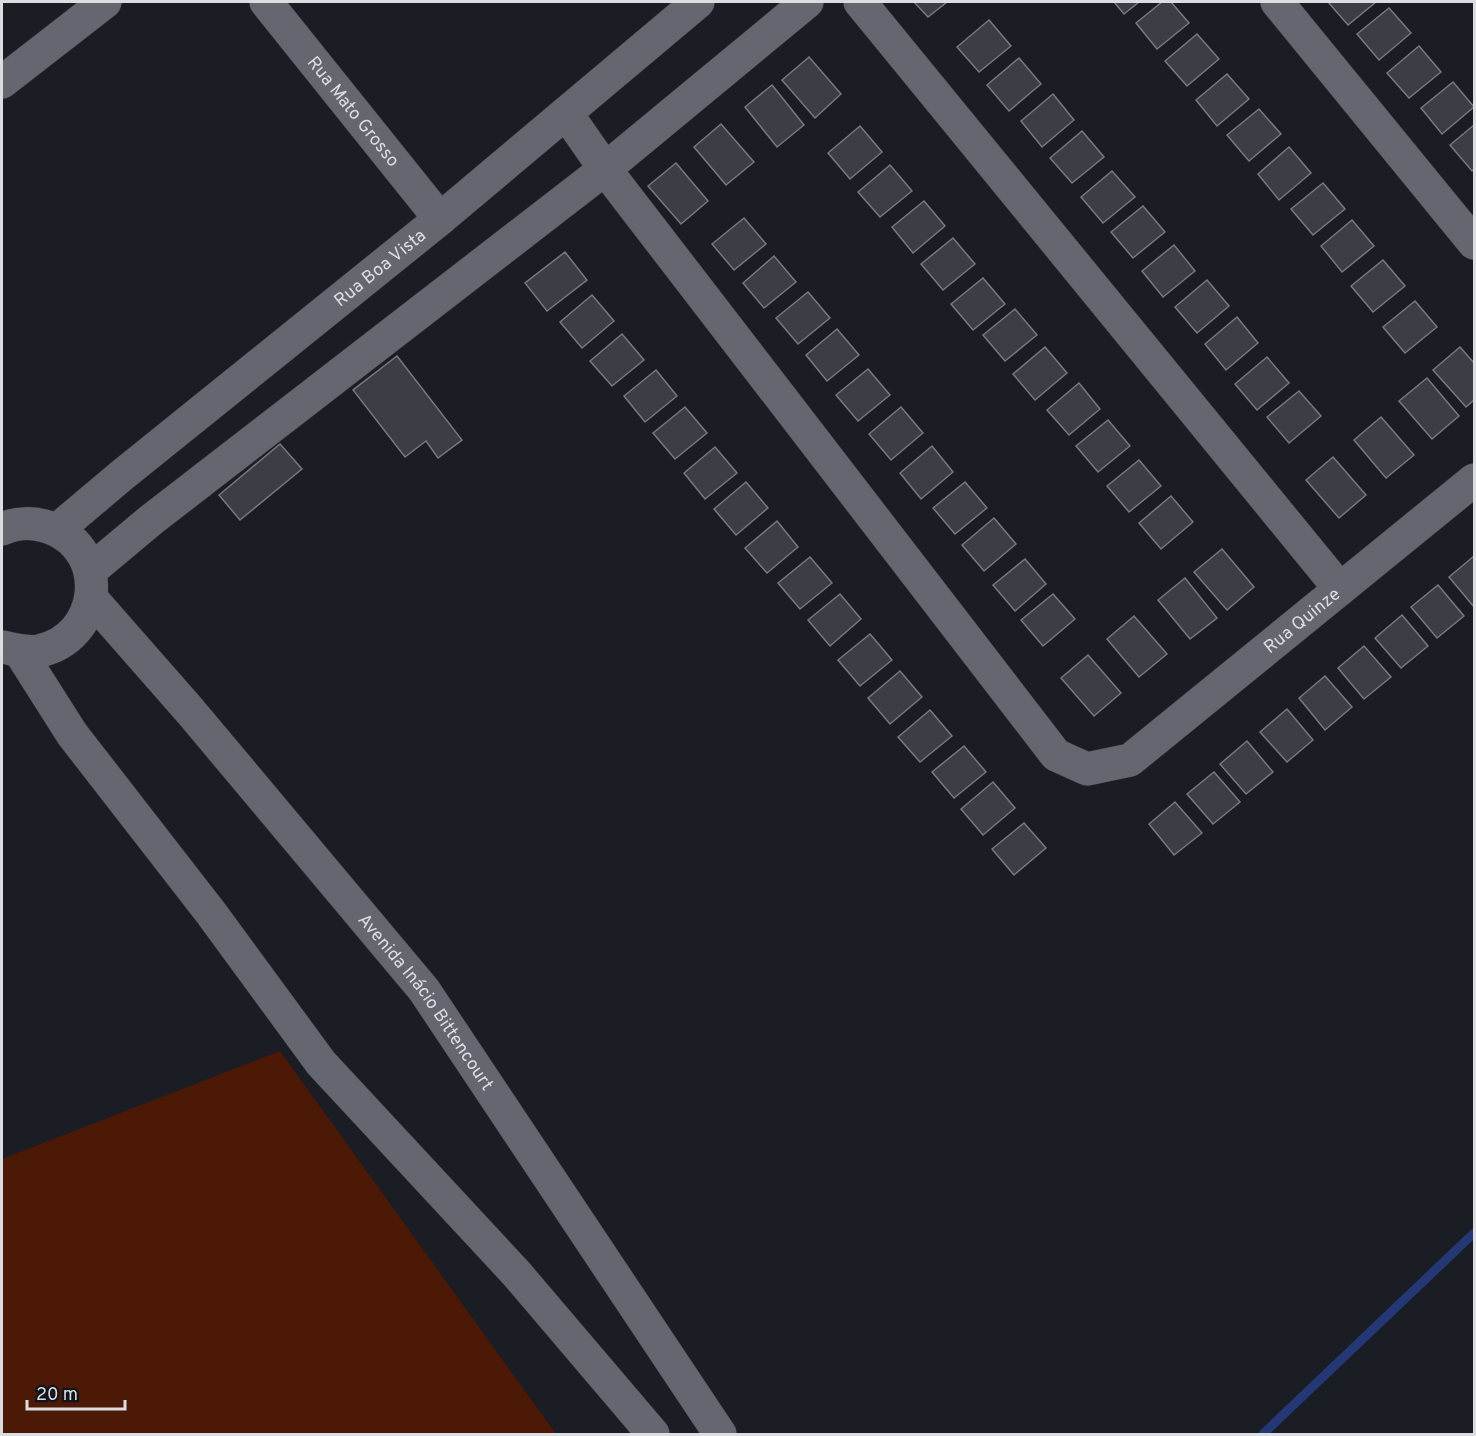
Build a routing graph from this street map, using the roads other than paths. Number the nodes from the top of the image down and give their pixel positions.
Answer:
1 (105, 2) edge
2 (266, 2) edge
3 (698, 2) edge
4 (807, 2) edge
5 (860, 2) edge
6 (1277, 2) edge
7 (2, 82) edge
8 (566, 113) junction
9 (605, 169) junction
10 (440, 219) junction
11 (1474, 243) edge
12 (1474, 480) edge
13 (3, 526) edge
14 (57, 530) junction
15 (90, 584) junction
16 (1340, 589) junction
17 (11, 649) edge
18 (653, 1434) edge
19 (720, 1434) edge

1 - 7 street
2 - 10 street, Rua Mato Grosso
3 - 8 street, Rua Boa Vista
4 - 9 street
5 - 16 street
6 - 11 street
8 - 9 street
8 - 10 street, Rua Boa Vista
9 - 15 street
9 - 16 street, Rua Quinze
10 - 14 street, Rua Boa Vista
12 - 16 street, Rua Quinze
13 - 14 street
14 - 15 street, Avenida Inácio Bittencourt
15 - 17 street
15 - 19 street, Avenida Inácio Bittencourt
17 - 18 street

